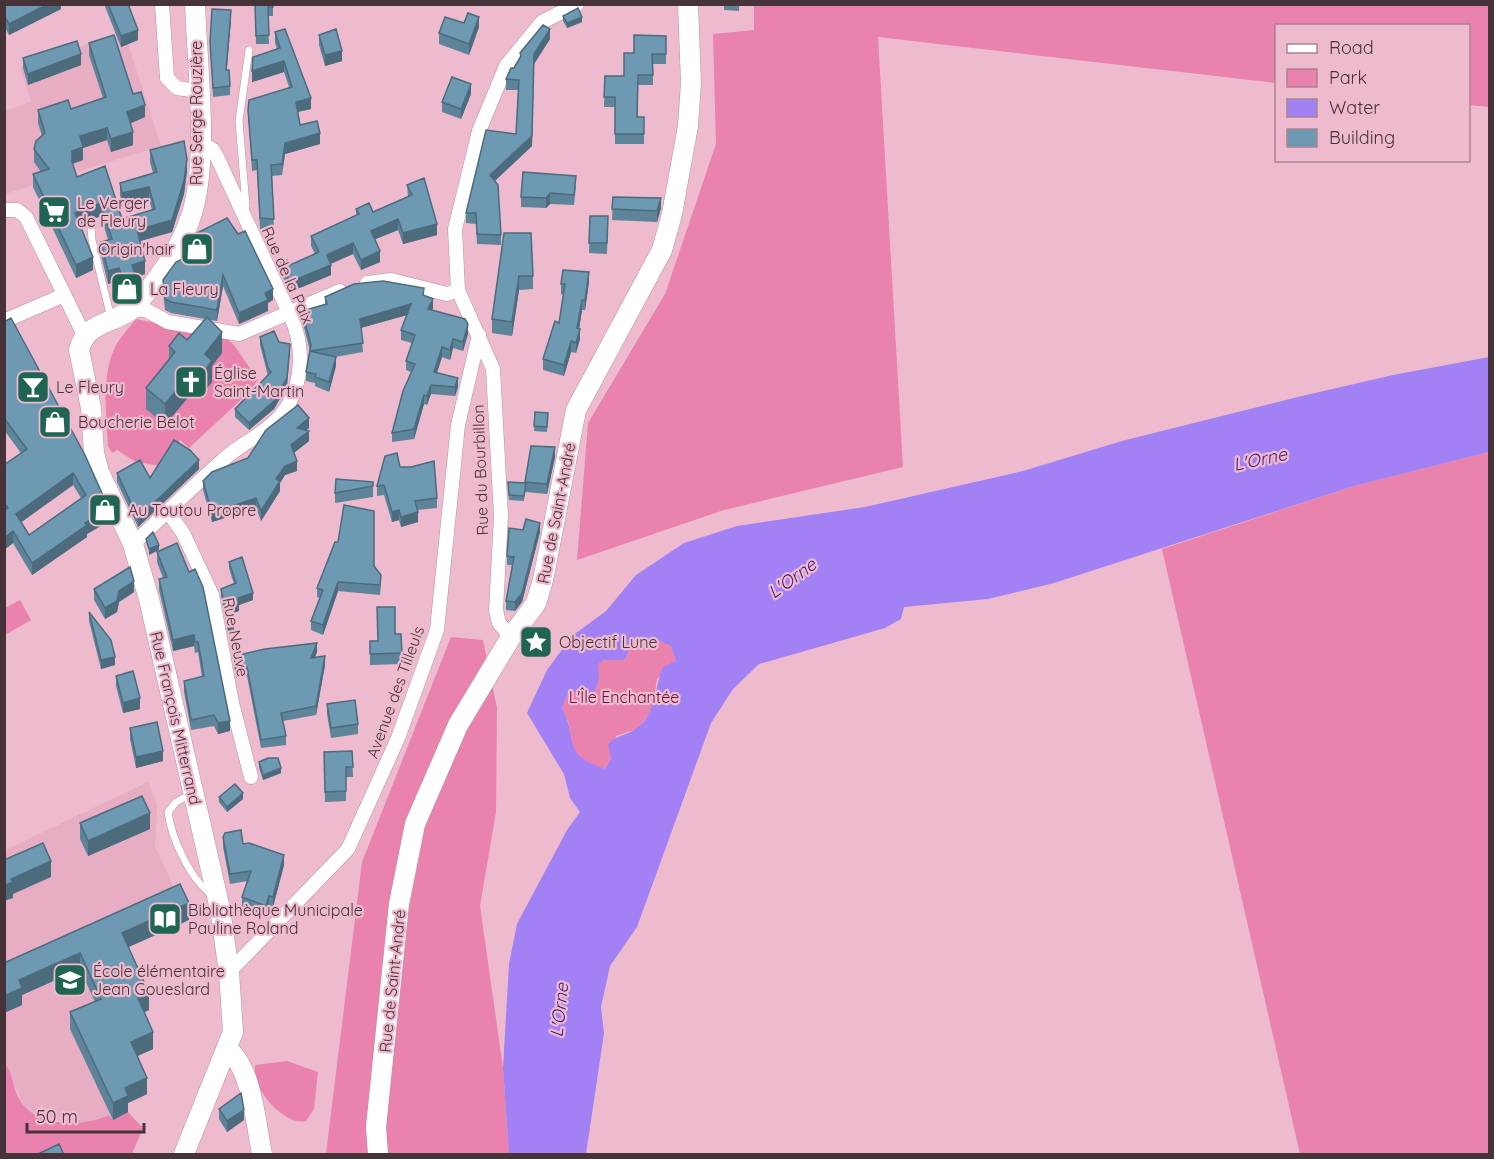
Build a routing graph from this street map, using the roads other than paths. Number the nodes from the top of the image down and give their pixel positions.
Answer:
1 (162, 4) edge
2 (195, 4) edge
3 (577, 4) edge
4 (688, 4) edge
5 (249, 50) dead end
6 (198, 91) junction
7 (200, 142) junction
8 (4, 210) edge
9 (242, 214) junction
10 (91, 227) dead end
11 (458, 290) junction
12 (64, 294) junction
13 (131, 310) junction
14 (289, 313) junction
15 (111, 318) junction
16 (4, 321) edge
17 (479, 335) junction
18 (85, 337) junction
19 (168, 512) junction
20 (133, 544) junction
21 (511, 637) junction
22 (251, 777) dead end
23 (193, 792) junction
24 (217, 897) junction
25 (230, 972) junction
26 (228, 1050) junction
27 (184, 1155) edge
28 (262, 1155) edge
29 (378, 1155) edge

1 - 6 street
2 - 6 street, Rue Serge Rouzière
3 - 11 street
4 - 21 street, Rue de Saint-André
5 - 9 lane
6 - 7 street, Rue Serge Rouzière
7 - 9 street, Rue de la Paix
7 - 13 street, Rue Serge Rouzière
8 - 12 street
9 - 14 street, Rue de la Paix
10 - 15 lane
11 - 14 street
11 - 17 street, Rue du Bourbillon
12 - 16 street
12 - 18 street
13 - 14 street
13 - 15 street
14 - 19 street, Rue de la Paix
15 - 18 street
17 - 21 street, Rue du Bourbillon
17 - 25 street, Avenue des Tilleuls
18 - 20 street, Rue François Mitterrand
19 - 20 street, Rue de la Paix
19 - 22 street, Rue Neuve
20 - 23 street, Rue François Mitterrand
21 - 29 street, Rue de Saint-André
23 - 24 street, Rue François Mitterrand
23 - 24 lane
24 - 25 street, Rue François Mitterrand
25 - 26 street, Rue François Mitterrand
26 - 27 street, Rue François Mitterrand
26 - 28 street

